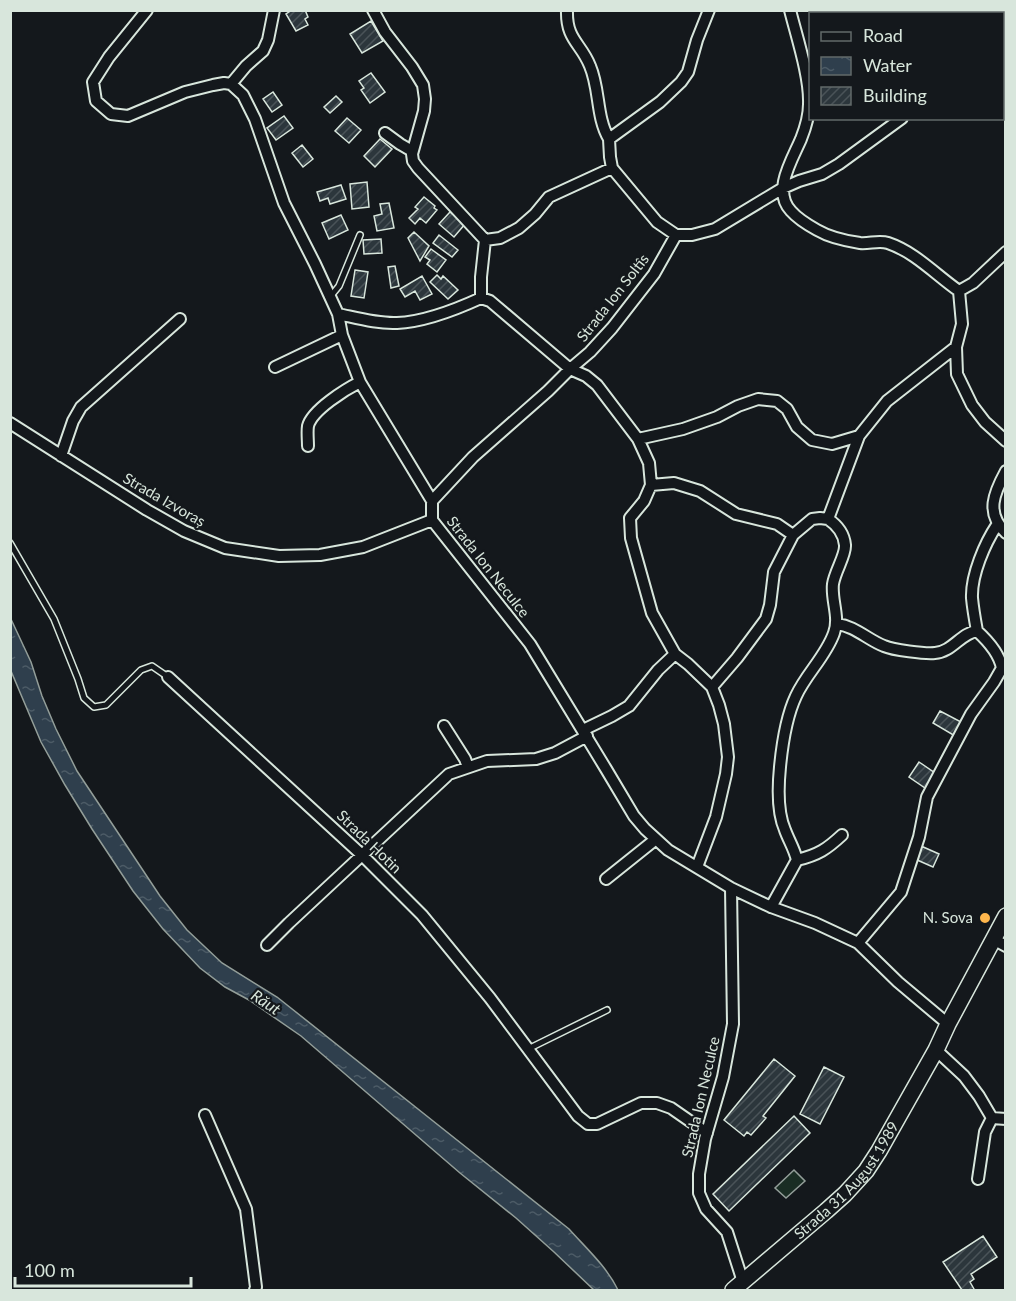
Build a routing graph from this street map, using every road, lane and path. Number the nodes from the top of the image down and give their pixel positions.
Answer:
1 (147, 10) edge
2 (274, 10) edge
3 (373, 10) edge
4 (567, 10) edge
5 (709, 10) edge
6 (790, 10) edge
7 (231, 84) junction
8 (899, 120) edge
9 (385, 133) dead end
10 (609, 139) junction
11 (412, 151) junction
12 (612, 168) junction
13 (783, 188) junction
14 (360, 235) dead end
15 (676, 235) junction
16 (485, 240) junction
17 (1005, 252) edge
18 (959, 291) junction
19 (330, 297) junction
20 (482, 298) junction
21 (338, 314) junction
22 (180, 319) dead end
23 (342, 336) junction
24 (956, 347) junction
25 (275, 367) dead end
26 (570, 369) junction
27 (360, 382) junction
28 (10, 423) edge
29 (859, 436) junction
30 (638, 439) junction
31 (1005, 441) edge
32 (308, 446) dead end
33 (62, 456) junction
34 (1005, 471) edge
35 (651, 485) junction
36 (432, 501) junction
37 (828, 519) junction
38 (432, 520) junction
39 (1001, 529) edge
40 (793, 536) junction
41 (10, 543) edge
42 (837, 624) junction
43 (977, 631) junction
44 (675, 654) junction
45 (1003, 665) edge
46 (168, 677) joint
47 (712, 687) junction
48 (444, 726) dead end
49 (584, 733) junction
50 (468, 767) junction
51 (842, 835) dead end
52 (656, 839) junction
53 (362, 855) junction
54 (797, 860) junction
55 (697, 867) junction
56 (606, 879) dead end
57 (731, 888) junction
58 (771, 907) junction
59 (1005, 916) edge
60 (858, 943) junction
61 (999, 943) edge
62 (267, 945) dead end
63 (607, 1010) dead end
64 (948, 1024) junction
65 (528, 1049) junction
66 (936, 1050) junction
67 (205, 1115) dead end
68 (993, 1118) junction
69 (1005, 1119) edge
70 (707, 1133) junction
71 (978, 1179) dead end
72 (738, 1286) edge
73 (255, 1290) edge

1 - 7 street
2 - 7 street
3 - 11 street
4 - 10 street
5 - 10 street
6 - 13 street
7 - 19 street
8 - 13 street
9 - 11 street
10 - 12 street
11 - 16 street
12 - 15 street
12 - 16 street
13 - 15 street
13 - 18 street
14 - 19 lane
15 - 26 street, Strada Ion Soltîs
16 - 20 street
17 - 18 street
18 - 24 street
19 - 21 street
20 - 21 street
20 - 26 street
21 - 23 street
22 - 33 street
23 - 25 street
23 - 27 street
24 - 29 street
24 - 31 street
26 - 30 street
26 - 36 street, Strada Ion Soltîs
27 - 32 street
27 - 36 street
28 - 33 street, Strada Izvoraș
29 - 30 street
29 - 37 street
30 - 35 street
33 - 38 street, Strada Izvoraș
34 - 39 street
35 - 40 street
35 - 44 street
36 - 38 street, Strada Ion Neculce
37 - 40 street
37 - 42 street
38 - 49 street, Strada Ion Neculce
39 - 43 street
40 - 47 street
41 - 46 lane
42 - 43 street
42 - 54 street
43 - 45 street
44 - 47 street
44 - 49 street
45 - 60 street
46 - 53 street, Strada Hotin
47 - 55 street
48 - 50 street
49 - 50 street
49 - 52 street, Strada Ion Neculce
50 - 53 street
51 - 54 street
52 - 55 street, Strada Ion Neculce
52 - 56 street
53 - 62 street
53 - 65 street, Strada Hotin
54 - 58 street
55 - 57 street, Strada Ion Neculce
57 - 58 street
57 - 70 street, Strada Ion Neculce
58 - 60 street
59 - 61 main road, Strada 31 August 1989
60 - 64 street
61 - 64 main road, Strada 31 August 1989
63 - 65 lane
64 - 66 main road, Strada 31 August 1989
65 - 70 street, Strada Hotin
66 - 68 street
66 - 72 main road, Strada 31 August 1989
67 - 73 street
68 - 69 street
68 - 71 street
70 - 72 street, Strada Ion Neculce

